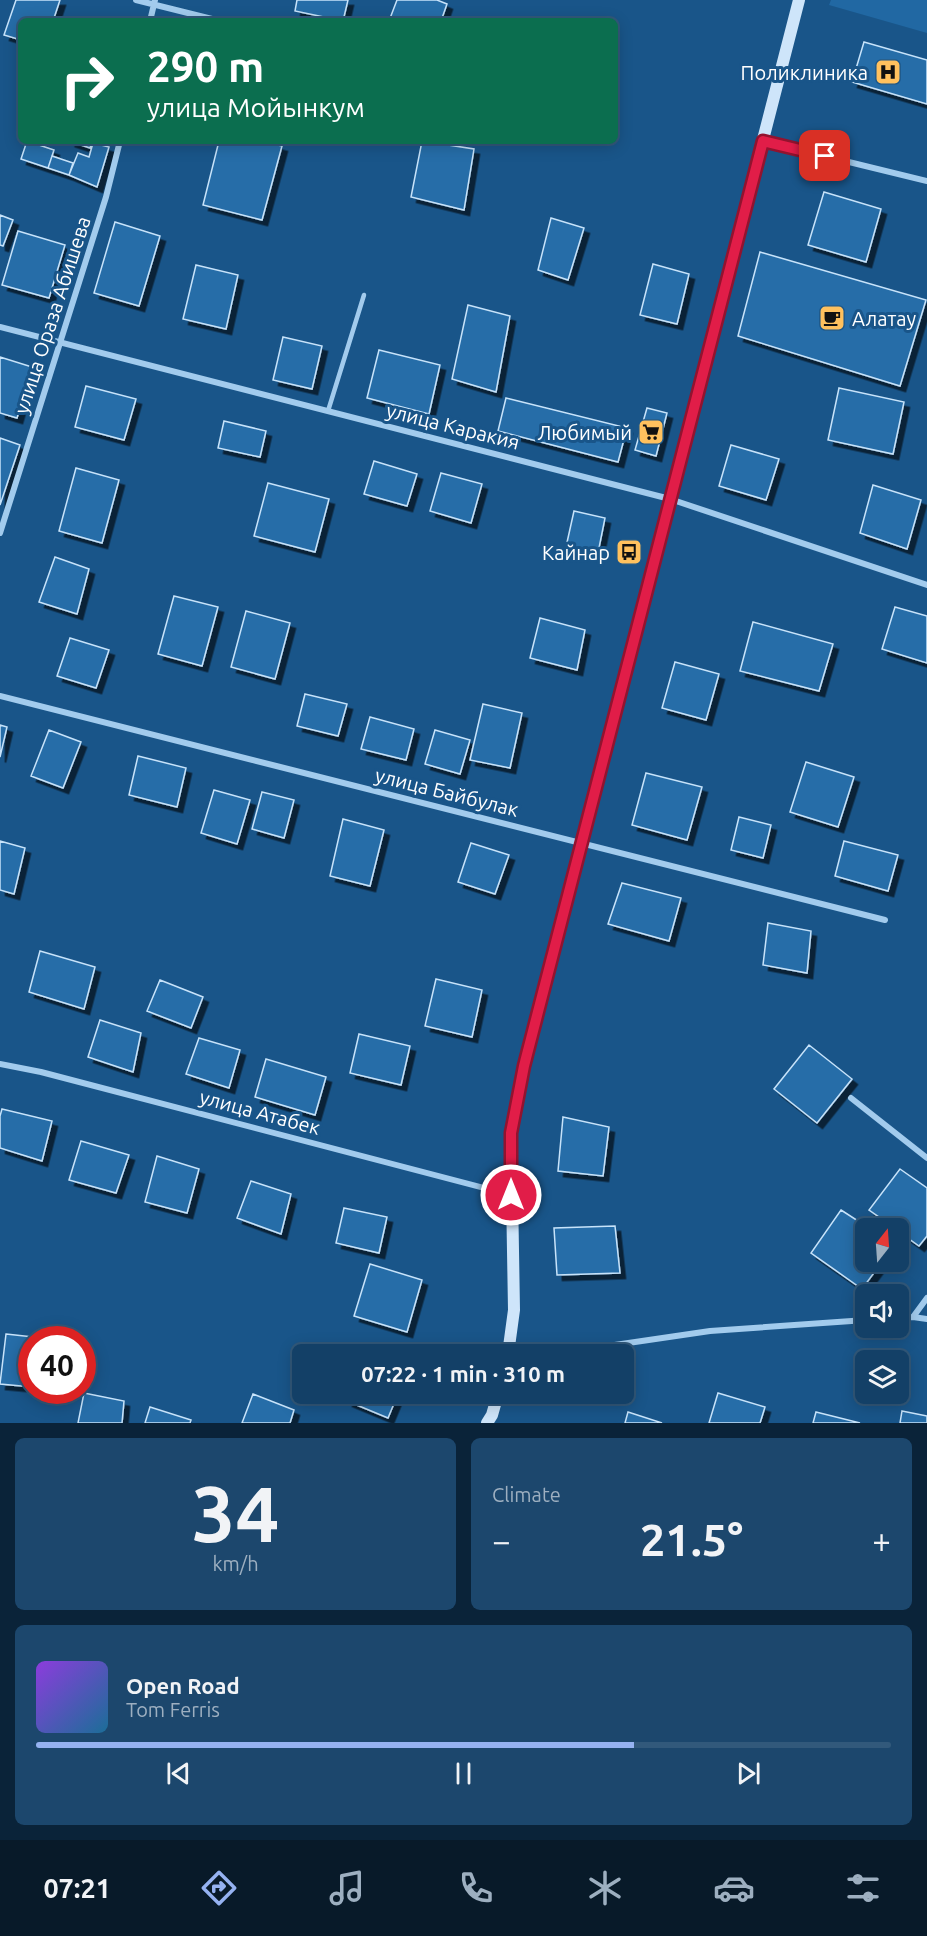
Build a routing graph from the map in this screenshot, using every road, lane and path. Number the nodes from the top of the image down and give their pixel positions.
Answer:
1 (136, 0) edge
2 (799, 0) edge
3 (154, 3) edge
4 (151, 18) edge
5 (209, 18) edge
6 (763, 141) junction
7 (119, 144) edge
8 (927, 182) edge
9 (364, 295) dead end
10 (0, 327) edge
11 (60, 342) junction
12 (328, 411) junction
13 (670, 499) junction
14 (0, 533) edge
15 (927, 585) edge
16 (0, 696) edge
17 (581, 843) junction
18 (885, 920) dead end
19 (0, 1065) edge
20 (851, 1098) dead end
21 (927, 1158) edge
22 (511, 1195) junction
23 (927, 1298) edge
24 (909, 1317) edge
25 (913, 1317) junction
26 (927, 1319) edge
27 (855, 1321) edge
28 (509, 1344) edge
29 (621, 1344) edge
30 (495, 1404) edge
31 (487, 1423) edge

1 - 3 street
2 - 6 street
3 - 4 street
3 - 5 street
6 - 8 street
6 - 13 street
7 - 11 street, улица Ораза Абишева
9 - 12 lane
10 - 11 street, улица Каракия
11 - 12 street, улица Каракия
11 - 14 street, улица Ораза Абишева
12 - 13 street, улица Каракия
13 - 15 street, улица Каракия
13 - 17 street
16 - 17 street, улица Байбулак
17 - 18 street, улица Байбулак
17 - 22 street
19 - 22 street, улица Атабек
20 - 21 street
22 - 28 street
23 - 25 street
24 - 25 street
25 - 26 street
27 - 29 street
30 - 31 street

